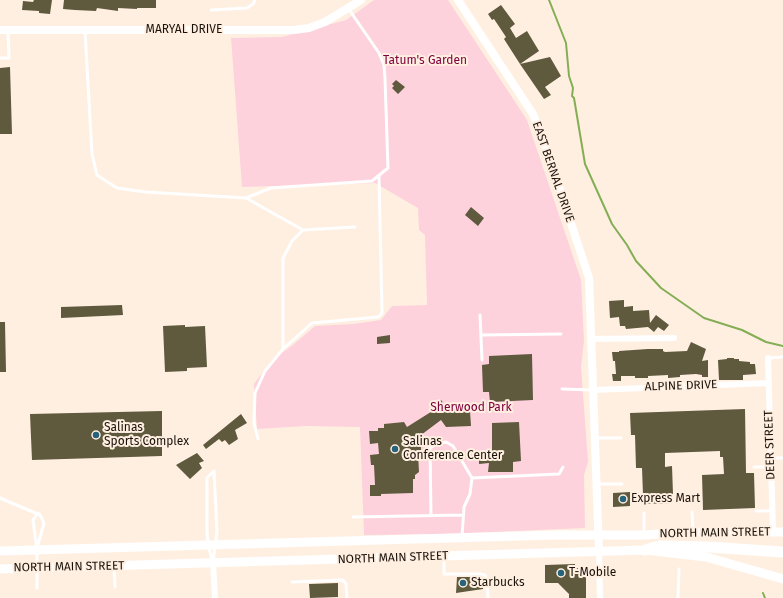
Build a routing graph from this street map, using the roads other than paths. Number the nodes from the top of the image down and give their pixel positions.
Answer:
1 (255, 0) edge
2 (360, 0) edge
3 (458, 0) edge
4 (348, 8) junction
5 (211, 10) dead end
6 (4, 30) edge
7 (85, 30) junction
8 (0, 58) edge
9 (379, 175) junction
10 (246, 198) junction
11 (355, 227) dead end
12 (303, 230) junction
13 (480, 315) dead end
14 (561, 334) dead end
15 (482, 335) junction
16 (674, 338) dead end
17 (592, 340) junction
18 (284, 349) junction
19 (768, 358) joint
20 (783, 358) edge
21 (482, 360) dead end
22 (769, 383) junction
23 (562, 389) dead end
24 (594, 390) junction
25 (595, 438) junction
26 (621, 438) dead end
27 (258, 439) dead end
28 (771, 458) junction
29 (783, 458) edge
30 (563, 467) dead end
31 (754, 467) dead end
32 (771, 467) junction
33 (472, 478) junction
34 (597, 484) junction
35 (622, 484) dead end
36 (215, 494) junction
37 (207, 495) junction
38 (0, 498) edge
39 (772, 510) junction
40 (756, 511) dead end
41 (692, 512) dead end
42 (38, 513) junction
43 (644, 513) dead end
44 (463, 515) junction
45 (431, 516) junction
46 (353, 517) dead end
47 (693, 532) junction
48 (773, 532) junction
49 (783, 532) edge
50 (598, 534) junction
51 (644, 535) junction
52 (462, 538) junction
53 (212, 545) junction
54 (37, 550) junction
55 (644, 550) junction
56 (0, 551) edge
57 (599, 552) junction
58 (783, 552) edge
59 (444, 556) junction
60 (214, 562) junction
61 (114, 566) junction
62 (37, 568) junction
63 (0, 569) edge
64 (679, 569) dead end
65 (783, 579) edge
66 (292, 582) dead end
67 (115, 587) dead end
68 (37, 588) dead end
69 (215, 598) edge
70 (347, 598) edge
71 (488, 598) edge
72 (600, 598) edge
73 (678, 598) edge

1 - 5 lane
2 - 4 main road, MARYAL DRIVE
3 - 17 main road, EAST BERNAL DRIVE
4 - 7 main road, MARYAL DRIVE
4 - 9 lane
6 - 7 main road, MARYAL DRIVE
6 - 8 lane
7 - 10 lane
9 - 10 lane
9 - 18 lane
10 - 12 lane
11 - 12 lane
12 - 18 lane
13 - 15 lane
14 - 15 lane
15 - 21 lane
16 - 17 street
17 - 24 main road, EAST BERNAL DRIVE
18 - 27 lane
19 - 20 lane
19 - 22 street, DEER STREET
22 - 24 street, ALPINE DRIVE
22 - 28 street, DEER STREET
23 - 24 lane
24 - 25 main road, EAST BERNAL DRIVE
25 - 26 lane
25 - 34 main road, EAST BERNAL DRIVE
28 - 29 lane
28 - 32 street, DEER STREET
30 - 33 lane
31 - 32 lane
32 - 39 street, DEER STREET
33 - 44 lane
33 - 45 lane
34 - 35 lane
34 - 50 main road, EAST BERNAL DRIVE
36 - 37 lane
36 - 37 lane
36 - 53 lane
37 - 53 lane
38 - 42 lane
39 - 40 lane
39 - 48 street, DEER STREET
41 - 47 lane
42 - 54 lane
42 - 54 lane
43 - 51 lane
44 - 45 lane
44 - 52 lane
45 - 46 lane
47 - 48 main road, NORTH MAIN STREET
47 - 51 main road, NORTH MAIN STREET
48 - 49 main road, NORTH MAIN STREET
50 - 51 main road, NORTH MAIN STREET
50 - 52 main road, NORTH MAIN STREET
50 - 57 main road, EAST BERNAL DRIVE
52 - 53 main road, NORTH MAIN STREET
53 - 54 main road, NORTH MAIN STREET
53 - 60 lane
53 - 60 lane
54 - 56 main road, NORTH MAIN STREET
54 - 62 lane
55 - 57 main road, NORTH MAIN STREET
55 - 58 highway
55 - 65 main road, NORTH MAIN STREET
57 - 59 main road, NORTH MAIN STREET
57 - 72 street
59 - 60 main road, NORTH MAIN STREET
59 - 71 lane
60 - 61 main road, NORTH MAIN STREET
60 - 69 street
61 - 62 main road, NORTH MAIN STREET
61 - 67 lane
62 - 63 main road, NORTH MAIN STREET
62 - 68 lane
64 - 73 lane
66 - 70 lane

